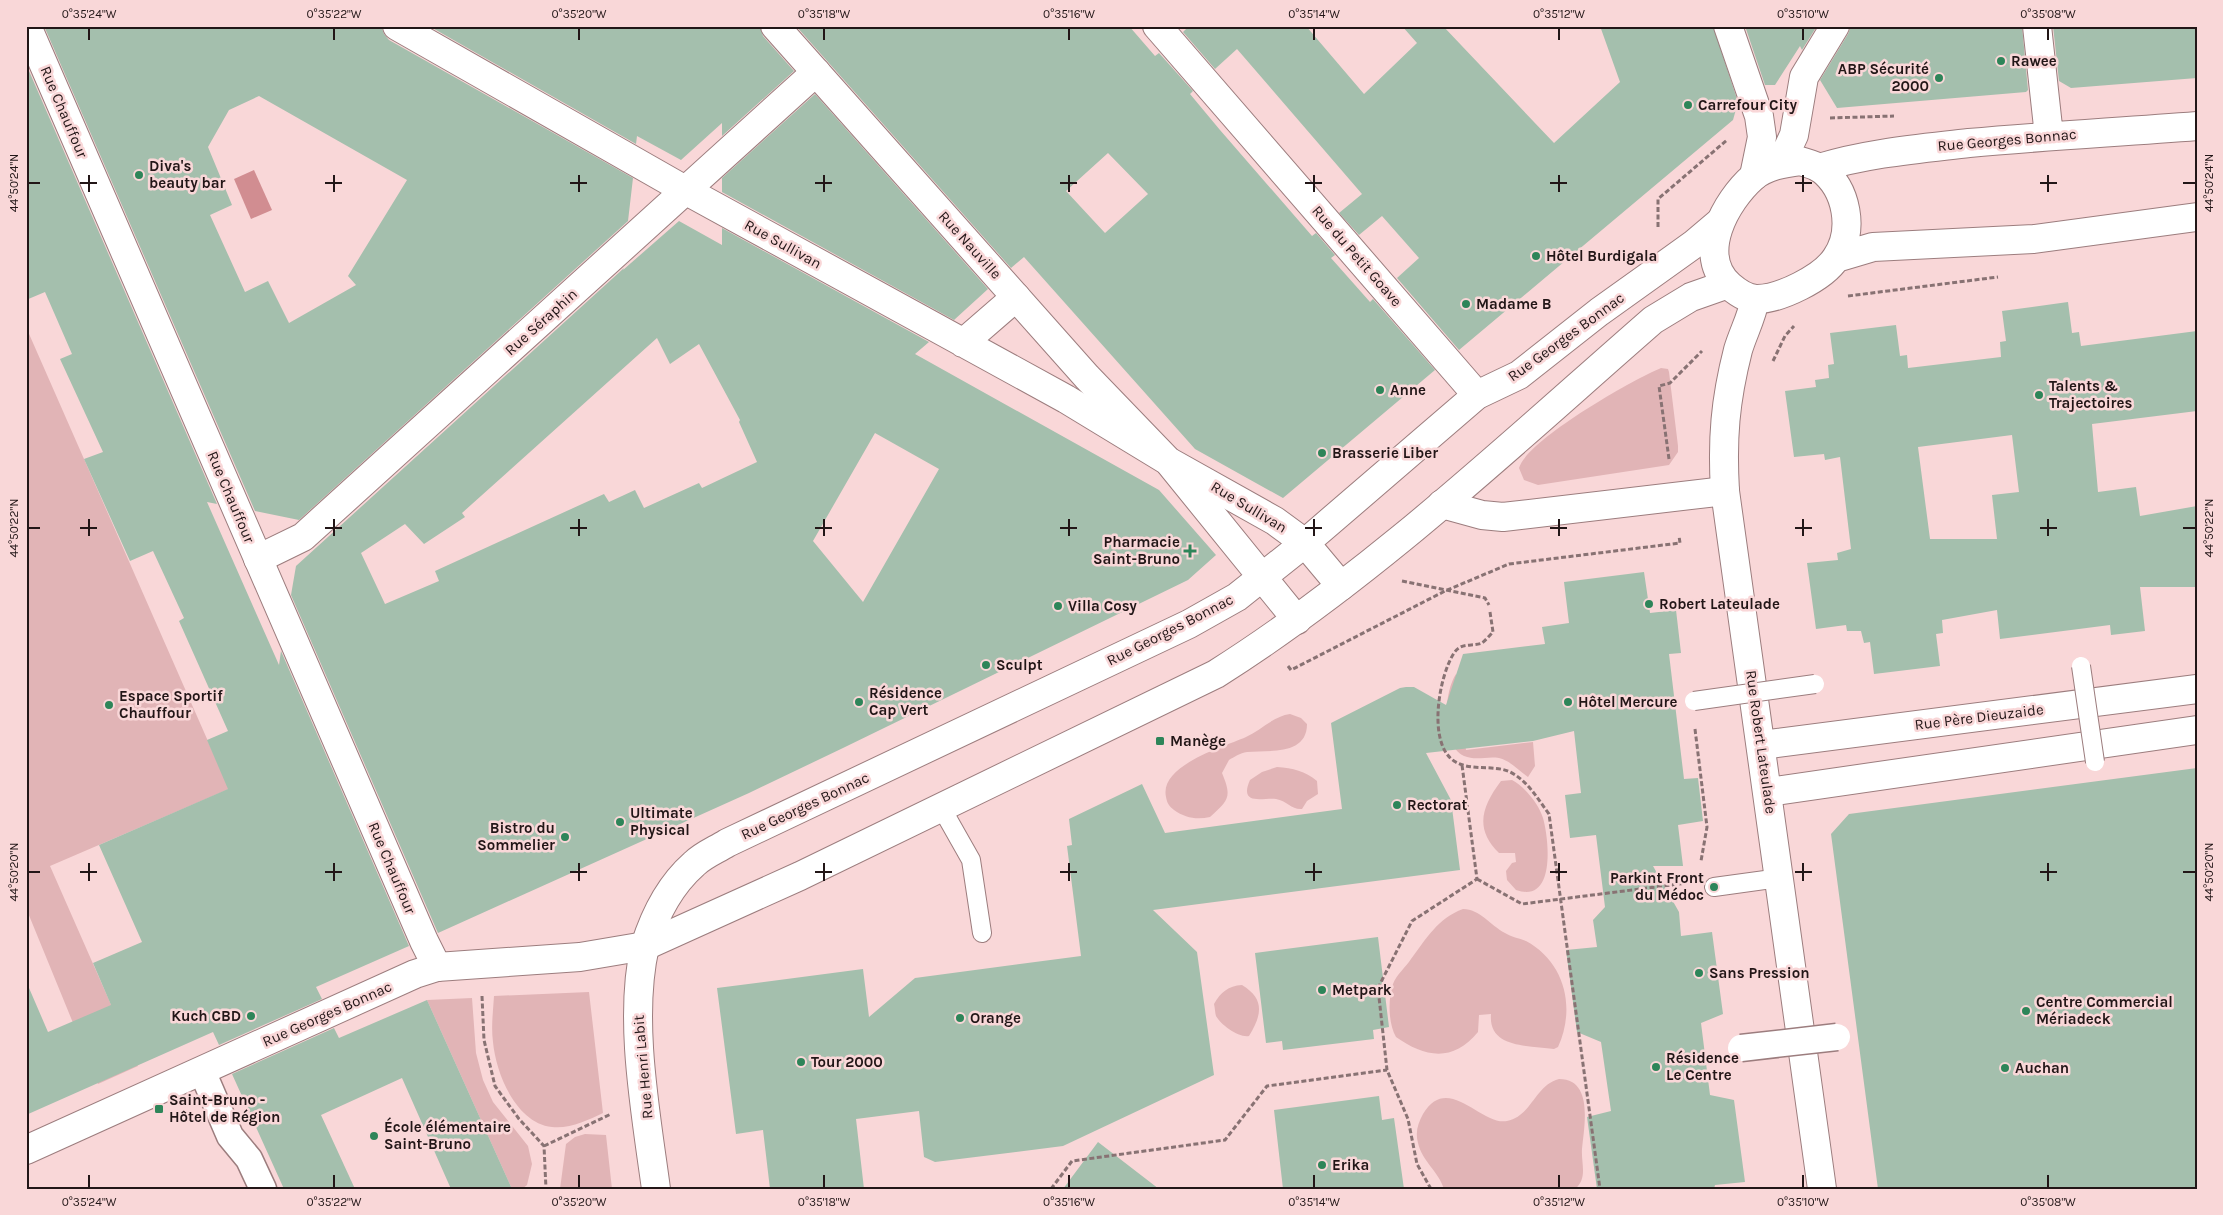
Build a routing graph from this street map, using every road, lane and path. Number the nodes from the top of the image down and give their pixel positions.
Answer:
1 (27, 26) edge
2 (397, 26) edge
3 (775, 26) edge
4 (1157, 26) edge
5 (1728, 26) edge
6 (1835, 26) edge
7 (2037, 26) edge
8 (816, 72) junction
9 (1894, 116) dead end
10 (1834, 119) dead end
11 (2197, 126) edge
12 (1730, 136) dead end
13 (2049, 136) junction
14 (1781, 163) junction
15 (1819, 168) junction
16 (1754, 176) junction
17 (685, 190) junction
18 (2197, 218) edge
19 (1720, 222) junction
20 (1658, 235) dead end
21 (1836, 258) junction
22 (1728, 284) junction
23 (1016, 297) junction
24 (1756, 299) junction
25 (963, 343) junction
26 (1707, 346) dead end
27 (1477, 395) junction
28 (1669, 458) dead end
29 (1168, 461) junction
30 (1725, 491) junction
31 (1442, 504) junction
32 (1679, 536) dead end
33 (1305, 543) junction
34 (258, 559) junction
35 (1263, 577) junction
36 (1401, 581) dead end
37 (1341, 586) junction
38 (1445, 591) junction
39 (1489, 605) dead end
40 (1490, 612) dead end
41 (1297, 620) junction
42 (1284, 662) dead end
43 (2081, 666) dead end
44 (1815, 684) dead end
45 (2197, 689) edge
46 (1694, 701) joint
47 (2197, 730) edge
48 (1762, 745) junction
49 (2094, 762) dead end
50 (1462, 765) junction
51 (1768, 792) junction
52 (942, 807) junction
53 (1701, 863) dead end
54 (1780, 878) junction
55 (1477, 879) junction
56 (1688, 882) dead end
57 (1714, 887) dead end
58 (1561, 899) junction
59 (982, 933) dead end
60 (645, 946) junction
61 (482, 964) junction
62 (438, 967) junction
63 (1838, 1037) dead end
64 (1741, 1048) dead end
65 (1387, 1070) junction
66 (202, 1071) junction
67 (645, 1098) junction
68 (544, 1146) junction
69 (26, 1150) edge
70 (263, 1189) edge
71 (546, 1189) edge
72 (656, 1189) edge
73 (1051, 1189) edge
74 (1431, 1189) edge
75 (1600, 1189) edge
76 (1822, 1189) edge

1 - 34 street, Rue Chauffour
2 - 17 street, Rue Sullivan
3 - 8 street, Rue Nauville
4 - 27 street, Rue du Petit Goave
5 - 16 street
6 - 14 street
7 - 13 street
8 - 17 street, Rue Séraphin
8 - 23 street, Rue Nauville
9 - 10 path
11 - 13 street, Rue Georges Bonnac
12 - 20 path
13 - 15 street, Rue Georges Bonnac
14 - 15 street
14 - 16 street
15 - 21 street
16 - 19 street
17 - 25 street, Rue Sullivan
17 - 34 street, Rue Séraphin
18 - 21 street
19 - 22 street
19 - 27 street, Rue Georges Bonnac
21 - 24 street
22 - 24 street
22 - 31 street, Rue Georges Bonnac
23 - 25 street
23 - 29 street, Rue Nauville
24 - 30 street, Rue Robert Lateulade
25 - 29 street, Rue Sullivan
26 - 28 path
27 - 33 street, Rue Georges Bonnac
29 - 33 street, Rue Sullivan
29 - 35 street, Rue Sullivan
30 - 31 street
30 - 48 street, Rue Robert Lateulade
31 - 37 street, Rue Georges Bonnac
32 - 38 path
33 - 35 street, Rue Georges Bonnac
33 - 37 street, Rue Sullivan
34 - 62 street, Rue Chauffour
35 - 41 street, Rue Sullivan
35 - 60 street, Rue Georges Bonnac
36 - 38 path
37 - 41 street, Rue Georges Bonnac
38 - 39 path
38 - 42 path
40 - 50 path
41 - 52 street, Rue Georges Bonnac
43 - 49 lane, bridge
44 - 46 lane, bridge
45 - 48 street, Rue Père Dieuzaide
46 - 53 path
47 - 51 street
48 - 51 street, Rue Robert Lateulade
50 - 55 path
50 - 58 path
51 - 54 street, Rue Robert Lateulade
52 - 59 lane
52 - 60 street, Rue Georges Bonnac
54 - 57 lane
54 - 76 street, Rue Robert Lateulade
55 - 58 path
55 - 65 path
56 - 58 path
58 - 75 path
60 - 61 street, Rue Georges Bonnac
60 - 67 street, Rue Henri Labit
61 - 62 street, Rue Georges Bonnac
61 - 68 path
62 - 66 street, Rue Georges Bonnac
63 - 64 street, bridge
65 - 73 path
65 - 74 path
66 - 69 street, Rue Georges Bonnac
66 - 70 street
67 - 68 path
67 - 72 street, Rue Henri Labit
68 - 71 path

